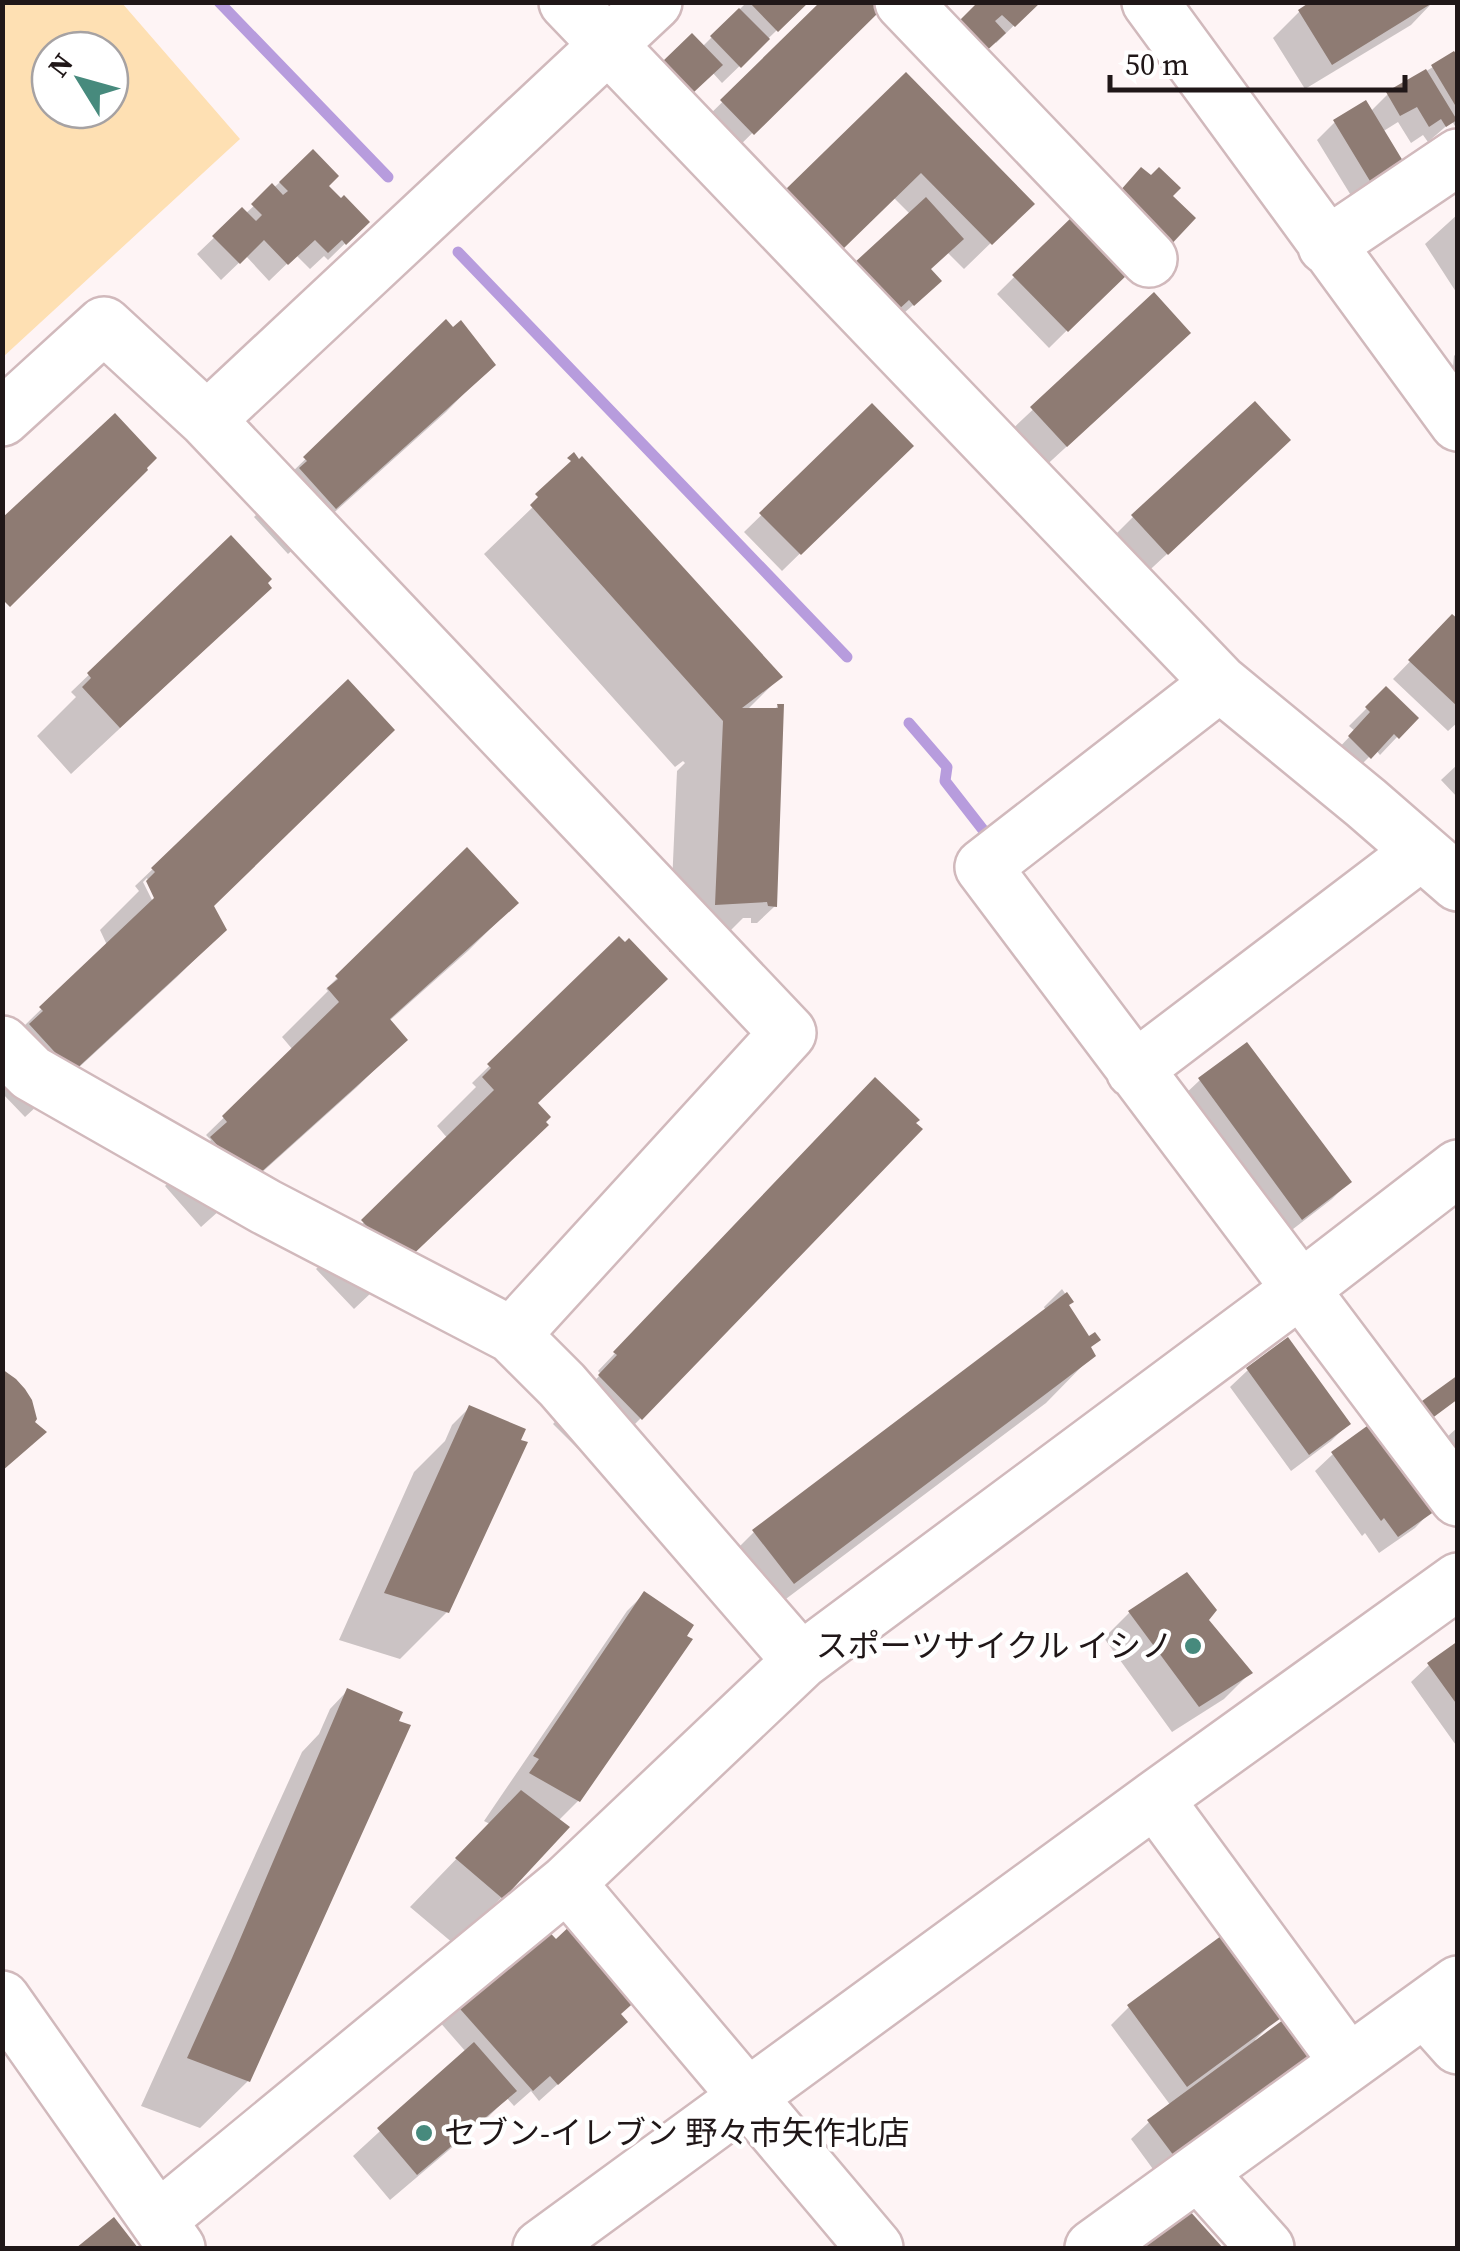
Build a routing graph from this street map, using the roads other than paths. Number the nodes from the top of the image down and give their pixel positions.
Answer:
1 (566, 2) edge
2 (654, 2) edge
3 (903, 2) edge
4 (1150, 2) edge
5 (609, 47) junction
6 (1458, 157) edge
7 (1326, 246) junction
8 (1149, 260) dead end
9 (2, 418) edge
10 (207, 420) junction
11 (1458, 422) edge
12 (1220, 683) junction
13 (1439, 867) edge
14 (2, 1044) edge
15 (1134, 1070) junction
16 (1458, 1168) edge
17 (1301, 1289) junction
18 (512, 1335) junction
19 (1458, 1498) edge
20 (1458, 1581) edge
21 (801, 1660) junction
22 (1155, 1799) junction
23 (567, 1883) junction
24 (2, 1999) edge
25 (1447, 2013) edge
26 (1348, 2062) junction
27 (747, 2096) junction
28 (1199, 2173) junction
29 (168, 2234) edge
30 (542, 2248) edge
31 (875, 2248) edge
32 (1093, 2248) edge
33 (1266, 2248) edge

1 - 5 street
2 - 5 street
3 - 8 street
4 - 7 street
5 - 10 street
5 - 12 street
6 - 7 street
7 - 11 street
9 - 10 street
10 - 18 street
12 - 13 street
12 - 15 street
13 - 15 street
14 - 18 street
15 - 17 street
16 - 17 street
17 - 19 street
17 - 21 street
18 - 21 street
20 - 22 street
21 - 23 street
22 - 26 street
22 - 27 street
23 - 27 street
23 - 29 street
24 - 29 street
25 - 26 street
26 - 28 street
27 - 30 street
27 - 31 street
28 - 32 street
28 - 33 street

